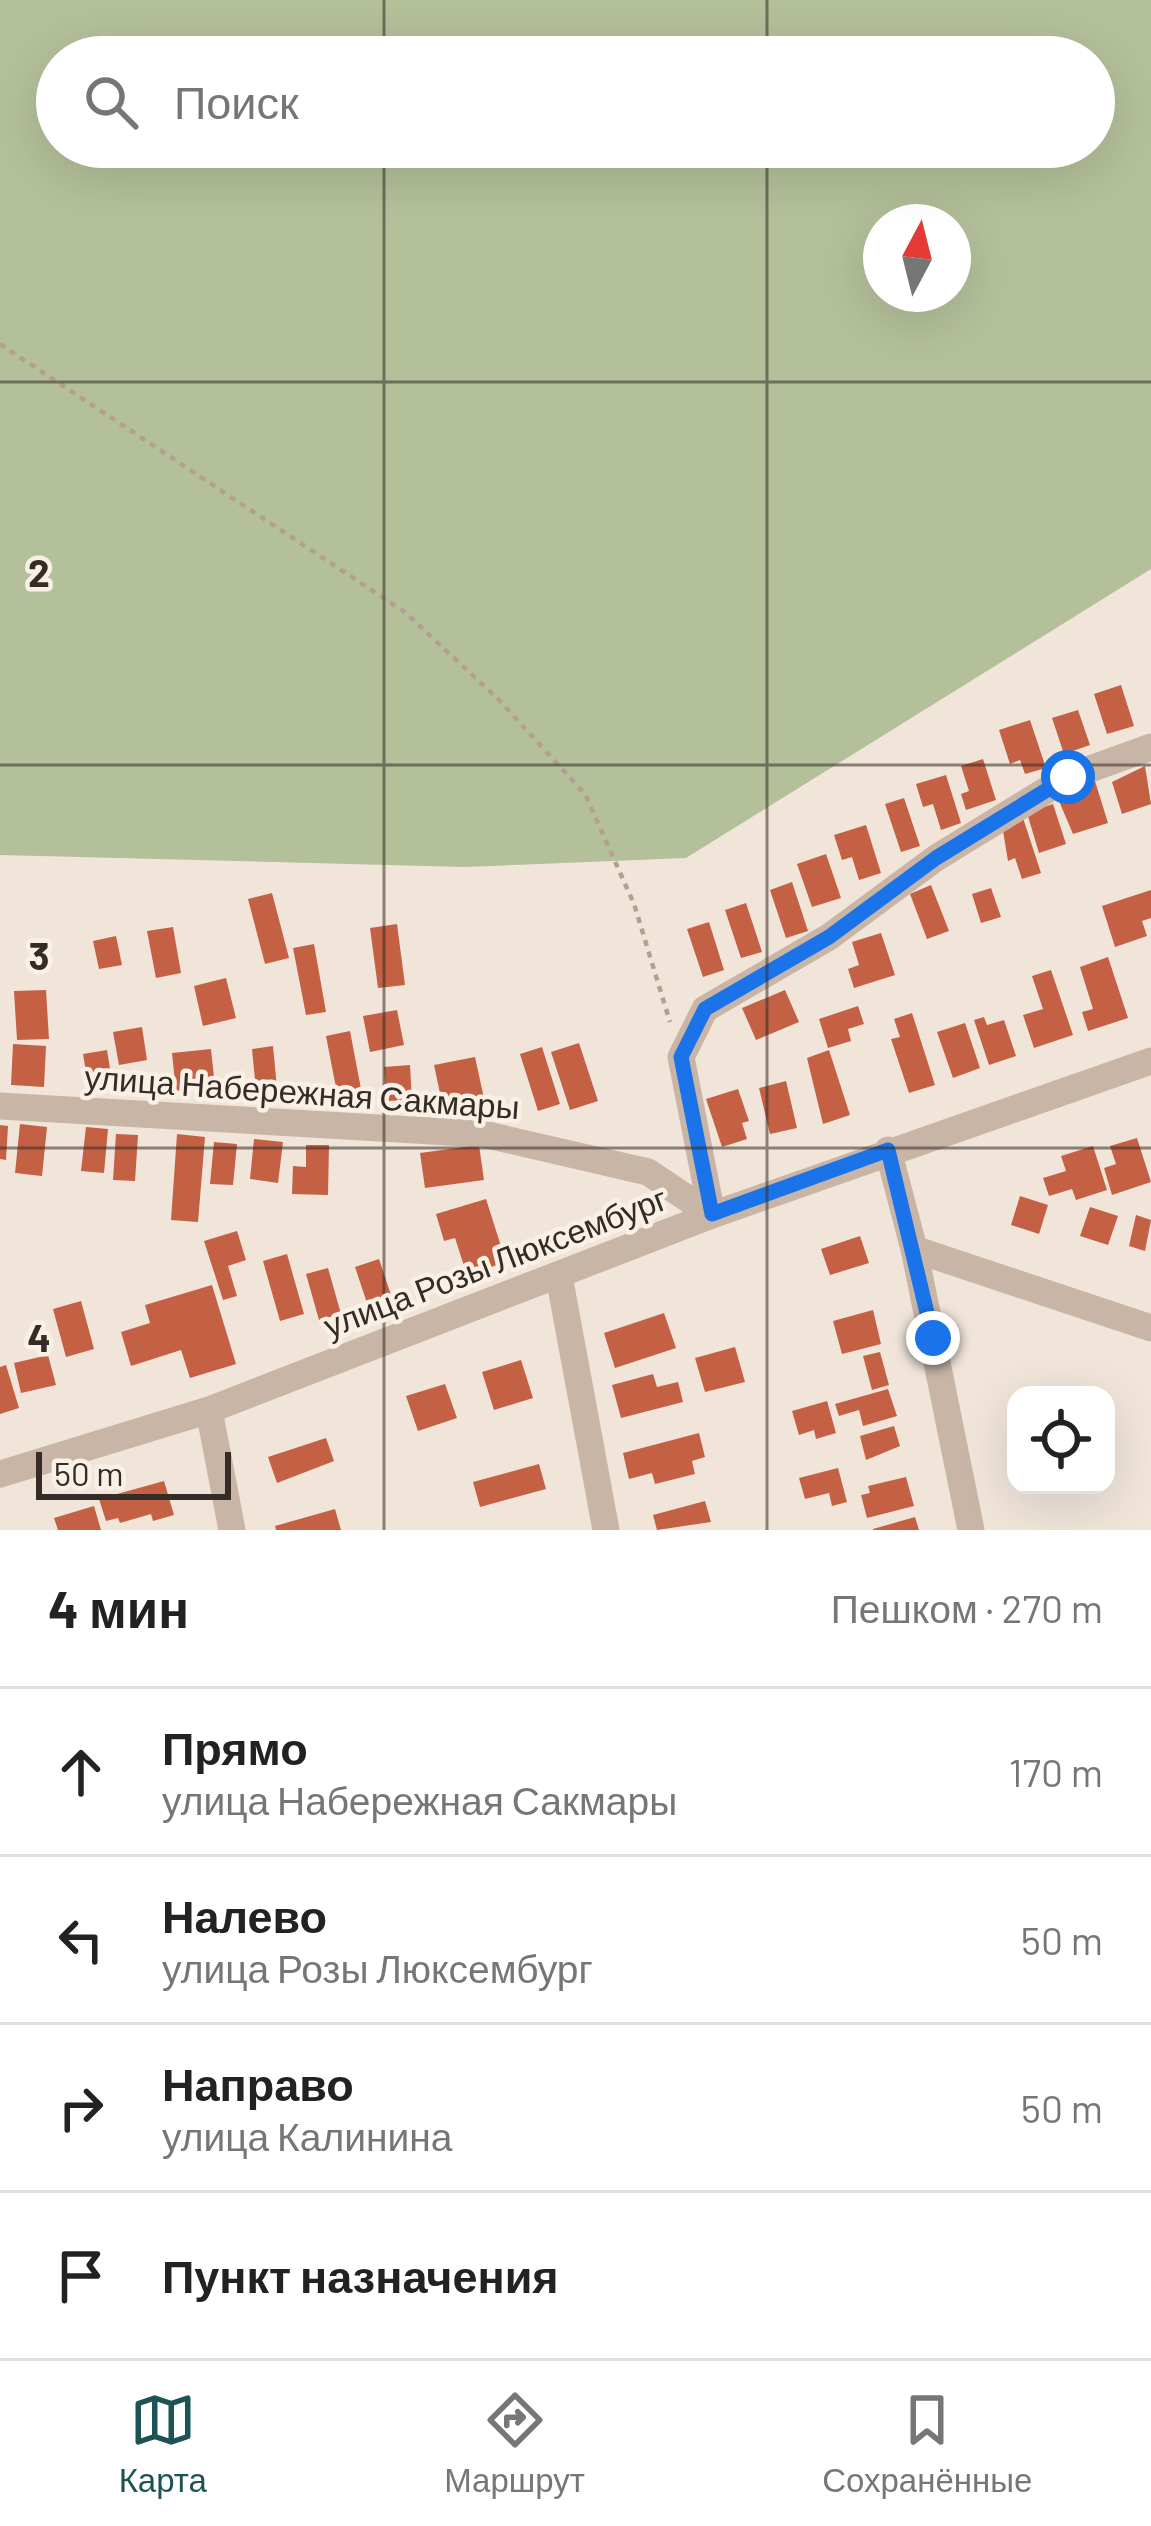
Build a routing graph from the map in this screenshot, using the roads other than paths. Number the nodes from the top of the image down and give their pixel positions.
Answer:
1 (1151, 747) edge
2 (1151, 1060) edge
3 (0, 1106) edge
4 (888, 1150) junction
5 (712, 1214) junction
6 (914, 1249) junction
7 (559, 1276) junction
8 (1151, 1328) edge
9 (209, 1410) junction
10 (0, 1474) edge
11 (232, 1530) edge
12 (606, 1530) edge
13 (971, 1530) edge

1 - 5 street
2 - 4 street, улица Розы Люксембург
3 - 5 street, улица Набережная Сакмары
4 - 5 street, улица Розы Люксембург
4 - 6 street
5 - 7 street, улица Розы Люксембург
6 - 8 street
6 - 13 street
7 - 9 street, улица Розы Люксембург
7 - 12 street
9 - 10 street, улица Розы Люксембург
9 - 11 street

